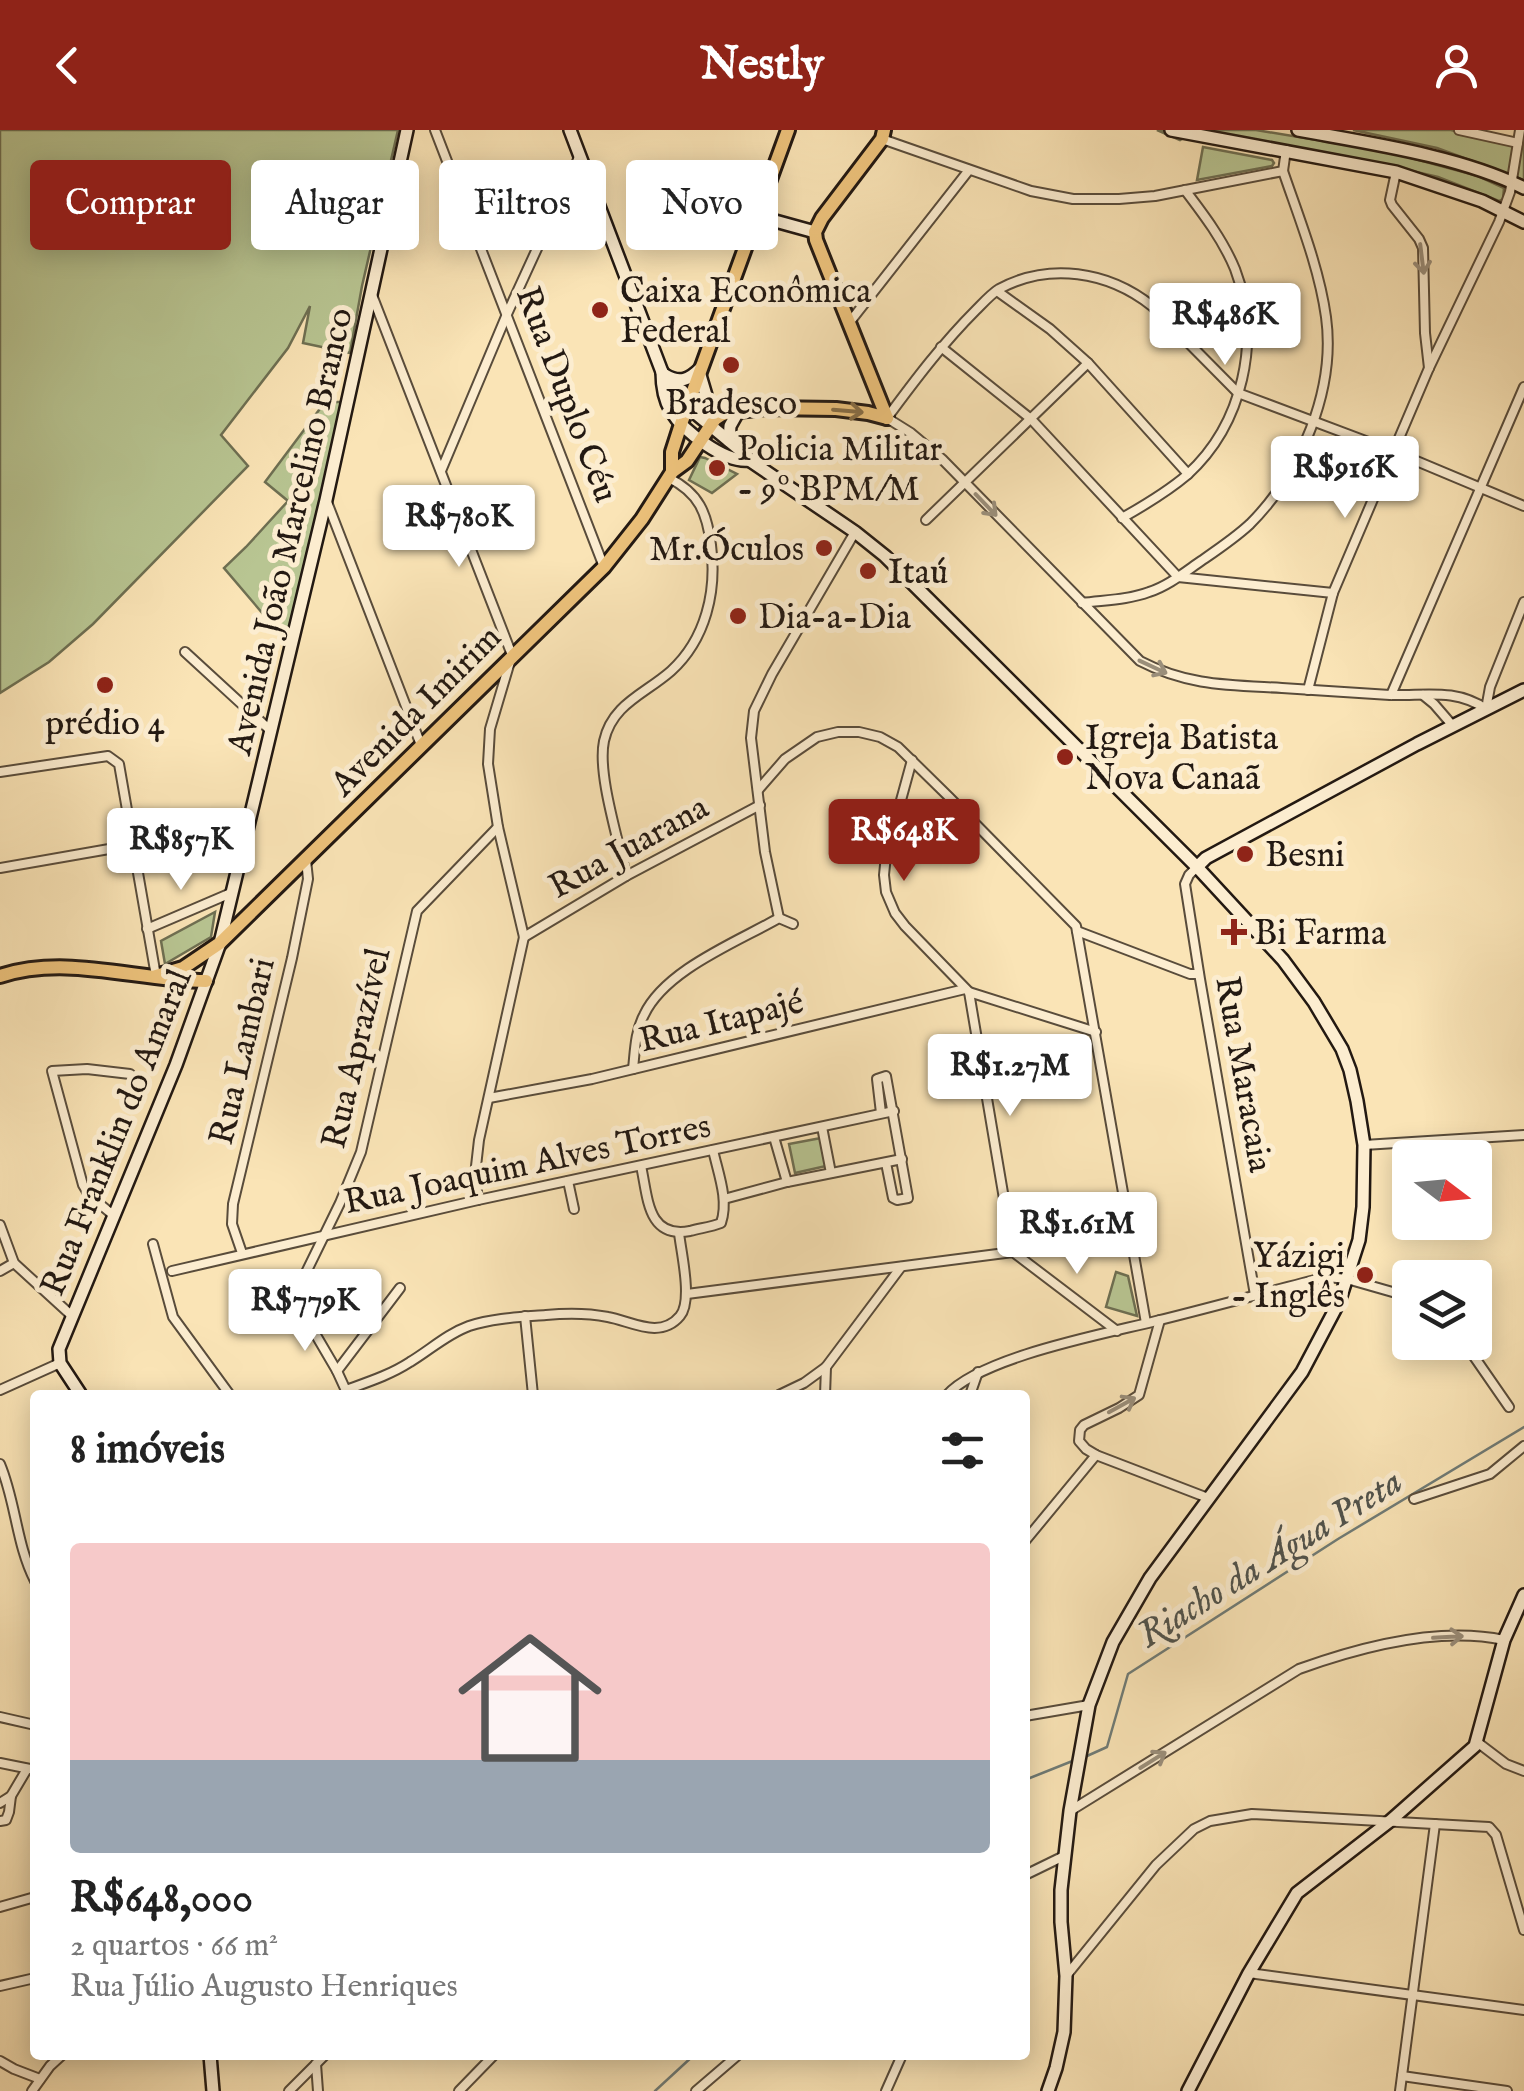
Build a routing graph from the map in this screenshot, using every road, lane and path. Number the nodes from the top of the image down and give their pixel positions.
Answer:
1 (407, 130) edge
2 (435, 130) edge
3 (570, 130) edge
4 (788, 130) edge
5 (1170, 130) edge
6 (1298, 130) edge
7 (1459, 130) edge
8 (1520, 130) edge
9 (1483, 132) edge
10 (883, 134) edge
11 (1518, 143) junction
12 (1286, 150) junction
13 (580, 155) junction
14 (777, 160) edge
15 (970, 170) junction
16 (1283, 171) junction
17 (1396, 172) junction
18 (1512, 182) junction
19 (1524, 188) edge
20 (1186, 190) junction
21 (1503, 211) junction
22 (778, 222) edge
23 (1524, 222) edge
24 (815, 232) junction
25 (745, 250) edge
26 (997, 290) junction
27 (372, 295) junction
28 (507, 314) junction
29 (849, 323) junction
30 (940, 346) junction
31 (1088, 363) junction
32 (1430, 368) junction
33 (702, 370) junction
34 (662, 372) junction
35 (1524, 387) edge
36 (1238, 393) junction
37 (688, 407) junction
38 (739, 410) junction
39 (886, 418) junction
40 (1032, 419) junction
41 (1314, 420) junction
42 (681, 424) junction
43 (710, 425) junction
44 (700, 440) junction
45 (729, 441) junction
46 (1396, 452) junction
47 (749, 460) junction
48 (440, 471) junction
49 (1188, 474) junction
50 (670, 475) junction
51 (964, 483) junction
52 (1480, 488) junction
53 (326, 500) junction
54 (1524, 506) edge
55 (1122, 518) junction
56 (926, 520) dead end
57 (855, 532) junction
58 (604, 567) junction
59 (1178, 577) junction
60 (1333, 593) junction
61 (1524, 602) edge
62 (1081, 603) junction
63 (185, 652) dead end
64 (512, 656) junction
65 (484, 683) junction
66 (1308, 690) junction
67 (1524, 690) edge
68 (501, 693) junction
69 (1392, 695) junction
70 (1424, 695) junction
71 (1486, 709) junction
72 (1453, 726) junction
73 (270, 731) junction
74 (421, 746) junction
75 (912, 760) junction
76 (0, 772) edge
77 (758, 790) junction
78 (760, 805) junction
79 (498, 827) junction
80 (132, 845) junction
81 (306, 860) junction
82 (1197, 866) junction
83 (0, 868) edge
84 (626, 876) junction
85 (231, 893) junction
86 (779, 918) junction
87 (793, 924) dead end
88 (147, 930) junction
89 (1077, 932) junction
90 (524, 937) junction
91 (220, 943) junction
92 (1199, 974) junction
93 (0, 976) edge
94 (156, 976) junction
95 (206, 982) junction
96 (967, 991) junction
97 (1096, 1032) junction
98 (633, 1069) junction
99 (130, 1074) dead end
100 (489, 1098) junction
101 (894, 1111) junction
102 (881, 1114) junction
103 (822, 1127) junction
104 (1524, 1136) edge
105 (774, 1137) junction
106 (1364, 1145) junction
107 (713, 1150) junction
108 (902, 1158) junction
109 (886, 1163) junction
110 (641, 1166) junction
111 (832, 1173) junction
112 (568, 1181) junction
113 (786, 1182) junction
114 (724, 1199) junction
115 (478, 1200) junction
116 (574, 1209) dead end
117 (113, 1215) junction
118 (0, 1225) edge
119 (679, 1233) junction
120 (324, 1236) junction
121 (153, 1244) dead end
122 (1013, 1252) junction
123 (242, 1254) junction
124 (14, 1262) junction
125 (901, 1267) junction
126 (0, 1271) edge
127 (172, 1271) dead end
128 (1347, 1279) junction
129 (400, 1288) dead end
130 (1392, 1292) edge
131 (686, 1294) junction
132 (1255, 1295) junction
133 (72, 1316) junction
134 (524, 1316) junction
135 (1160, 1320) junction
136 (1146, 1324) junction
137 (1117, 1331) junction
138 (1476, 1360) edge
139 (60, 1363) junction
140 (826, 1367) junction
141 (337, 1372) junction
142 (978, 1372) junction
143 (0, 1390) edge
144 (78, 1390) edge
145 (226, 1390) edge
146 (346, 1390) edge
147 (352, 1390) edge
148 (532, 1390) edge
149 (789, 1390) edge
150 (825, 1390) edge
151 (951, 1390) edge
152 (972, 1390) edge
153 (1509, 1407) dead end
154 (1524, 1446) edge
155 (1096, 1454) junction
156 (0, 1464) edge
157 (3, 1480) edge
158 (1208, 1498) junction
159 (1414, 1499) dead end
160 (1030, 1535) edge
161 (30, 1570) edge
162 (1524, 1596) edge
163 (1504, 1640) junction
164 (1089, 1705) junction
165 (1030, 1715) edge
166 (0, 1717) edge
167 (30, 1724) edge
168 (1477, 1742) junction
169 (0, 1763) edge
170 (30, 1770) edge
171 (30, 1771) edge
172 (1524, 1771) edge
173 (11, 1796) junction
174 (0, 1803) edge
175 (1070, 1811) junction
176 (0, 1821) edge
177 (1390, 1821) junction
178 (1435, 1824) junction
179 (1064, 1856) junction
180 (1030, 1873) edge
181 (30, 1898) edge
182 (0, 1907) edge
183 (1524, 1930) edge
184 (1249, 1972) junction
185 (1066, 1976) junction
186 (30, 1979) edge
187 (0, 1986) edge
188 (1412, 1996) junction
189 (1524, 2010) edge
190 (57, 2060) edge
191 (210, 2060) edge
192 (320, 2060) edge
193 (489, 2060) edge
194 (732, 2060) edge
195 (900, 2060) edge
196 (0, 2061) edge
197 (316, 2064) junction
198 (1402, 2076) junction
199 (40, 2079) junction
200 (32, 2091) edge
201 (213, 2091) edge
202 (289, 2091) edge
203 (318, 2091) edge
204 (460, 2091) edge
205 (696, 2091) edge
206 (886, 2091) edge
207 (1048, 2091) edge
208 (1188, 2091) edge
209 (1400, 2091) edge
210 (1507, 2091) edge

1 - 27 main road, Avenida João Marcelino Branco
2 - 28 street, Rua Duplo Céu
3 - 13 main road
4 - 14 main road, Avenida Imirim
5 - 12 main road
6 - 18 main road
7 - 9 street
8 - 11 street
9 - 11 street
10 - 15 street
10 - 24 main road
11 - 18 street
12 - 16 street
12 - 17 main road
13 - 28 street
13 - 34 main road
15 - 20 street
15 - 29 street
16 - 20 street
16 - 41 street
17 - 21 main road
17 -> 32 street
18 - 19 main road
18 - 21 street
20 - 36 street
21 - 23 main road
21 - 32 street
22 - 24 main road
24 - 29 main road
25 - 33 main road, Avenida Imirim
26 - 30 street
26 - 31 street
26 - 36 street
27 - 48 street
27 - 53 main road, Avenida João Marcelino Branco
28 - 48 street
28 - 58 street, Rua Duplo Céu
29 - 39 main road
30 - 39 street
30 - 40 street
31 - 40 street
31 - 49 street
32 - 46 street
33 - 34 main road
33 - 37 main road, Avenida Imirim
33 - 38 main road
34 - 37 main road
34 - 42 main road
35 - 52 street
36 - 41 street
36 - 49 street
37 - 42 main road, Avenida Imirim
37 - 43 main road
38 -> 39 main road
38 - 43 main road
38 - 45 main road
39 - 51 street
40 - 51 street
40 - 55 street
41 - 46 street
41 - 59 street
42 - 44 main road
42 - 50 main road, Avenida Imirim
43 - 44 main road, Avenida Imirim
43 - 45 main road
44 - 47 main road
44 - 50 main road, Avenida Imirim
45 - 47 main road
46 - 52 street
46 - 60 street
47 - 57 main road
48 - 64 street
49 - 55 street
50 - 58 main road, Avenida Imirim
50 - 84 street
51 - 56 street
51 -> 62 street
52 - 54 street
52 - 69 street
53 - 73 main road, Avenida João Marcelino Branco
53 - 74 street
55 - 59 street
57 - 77 street
57 - 82 main road
58 - 64 main road, Avenida Imirim
59 - 60 street
59 - 62 street
60 - 66 street
61 - 71 street
62 -> 66 street
63 - 73 street
64 - 65 main road, Avenida Imirim
64 - 68 street
65 - 68 street
65 - 74 main road, Avenida Imirim
66 - 69 street
67 - 71 main road
68 - 79 street
69 - 70 street
70 - 71 street
70 - 72 street
71 - 72 main road
72 - 82 main road
73 - 85 main road, Avenida João Marcelino Branco
74 - 81 main road, Avenida Imirim
75 - 77 street
75 - 89 street
75 - 96 street
76 - 80 street
77 - 78 street
78 - 84 street, Rua Juarana
78 - 86 street
79 - 90 street
79 - 120 street, Rua Aprazível
80 - 83 street
80 - 88 street
81 - 91 main road, Avenida Imirim
81 - 123 street, Rua Lambari
82 - 92 street, Rua Maracaia
82 - 106 main road
84 - 90 street, Rua Juarana
85 - 88 street
85 - 91 main road, Avenida João Marcelino Branco
86 - 87 street
86 - 98 street
88 - 94 street
89 - 92 street
89 - 97 street
90 - 100 street
91 - 94 main road, Avenida Imirim
91 - 95 main road, Rua Franklin do Amaral
92 - 132 street, Rua Maracaia
93 - 94 main road, Avenida Imirim
94 - 95 main road
95 - 117 main road, Rua Franklin do Amaral
96 - 97 street
96 - 98 street, Rua Itapajé
96 - 122 street
97 - 136 street
98 - 100 street, Rua Itapajé
99 - 117 street
100 - 115 street
101 - 102 street, Rua Joaquim Alves Torres
101 - 102 street
101 - 108 street
102 - 103 street, Rua Joaquim Alves Torres
103 - 105 street, Rua Joaquim Alves Torres
103 - 111 street
104 - 106 street
105 - 107 street, Rua Joaquim Alves Torres
105 - 113 street
106 - 128 main road
107 - 110 street, Rua Joaquim Alves Torres
107 - 114 street
108 - 109 street
108 - 109 street
109 - 111 street
110 - 112 street, Rua Joaquim Alves Torres
110 - 119 street
111 - 113 street
112 - 115 street, Rua Joaquim Alves Torres
112 - 116 street
113 - 114 street
114 - 119 street
115 - 120 street, Rua Joaquim Alves Torres
117 - 133 main road, Rua Franklin do Amaral
118 - 124 street
119 - 131 street
120 - 123 street, Rua Joaquim Alves Torres
120 - 141 street, Rua Aprazível
121 - 145 street
122 - 125 street
122 - 137 street
123 - 127 street, Rua Joaquim Alves Torres
124 - 126 street
124 - 133 street
125 - 131 street
125 - 140 street
128 - 130 street
128 - 132 street
128 - 158 main road
129 - 141 street
131 - 134 street
132 - 135 street
133 - 139 main road, Rua Franklin do Amaral
134 - 147 street
134 - 148 street
135 - 136 street
155 -> 135 street
136 - 137 street
137 - 142 street
138 - 153 street
139 - 143 street
139 - 144 main road
140 - 149 street
140 - 150 street
141 - 146 street
142 - 151 street
142 - 152 street
154 - 159 street
155 - 158 street
155 - 160 street
156 - 157 street
157 - 161 street
158 - 164 main road
162 - 163 main road
163 - 168 main road
175 -> 163 street
164 - 165 street
164 - 175 main road
166 - 167 street
168 - 172 street
168 - 177 main road
169 - 170 street
171 - 173 street
173 - 174 street
173 - 176 street
175 - 179 main road
177 - 178 street
177 - 184 main road
177 - 185 street
178 - 183 street
178 - 188 street
179 - 180 street
179 - 185 main road
181 - 182 street
184 - 188 street
184 - 208 main road
185 - 207 main road
186 - 187 street
188 - 189 street
188 - 198 street
190 - 199 street
191 - 201 main road
192 - 197 street
193 - 204 street
194 - 205 street
195 - 206 street
196 - 199 street
197 - 202 street
197 - 203 street
198 - 209 street
198 - 210 street
199 - 200 street

